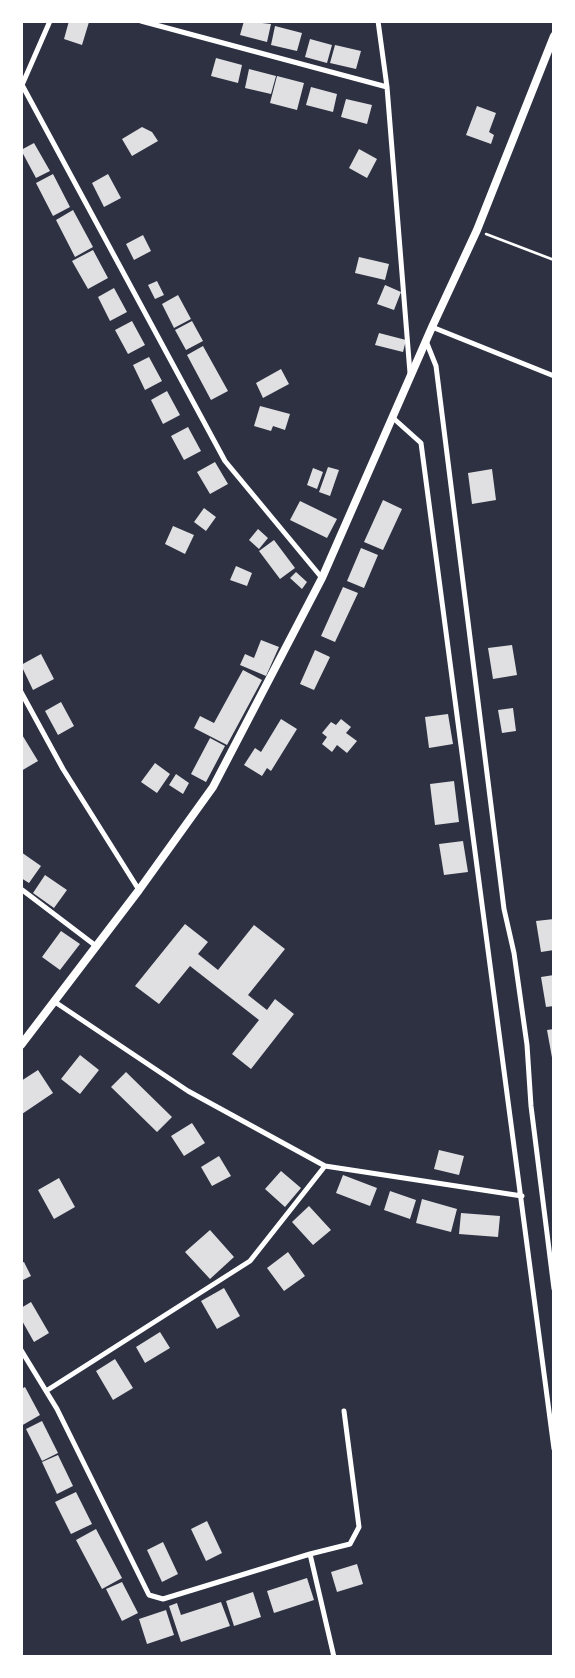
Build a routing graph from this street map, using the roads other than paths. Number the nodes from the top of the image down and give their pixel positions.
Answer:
1 (50, 21) edge
2 (141, 21) edge
3 (378, 21) edge
4 (554, 36) edge
5 (21, 86) edge
6 (387, 87) junction
7 (432, 327) junction
8 (426, 341) junction
9 (411, 376) junction
10 (554, 376) edge
11 (391, 417) junction
12 (322, 578) junction
13 (21, 692) edge
14 (21, 889) edge
15 (139, 890) junction
16 (96, 946) junction
17 (55, 1002) junction
18 (21, 1045) edge
19 (325, 1166) junction
20 (522, 1196) junction
21 (554, 1217) edge
22 (545, 1218) junction
23 (554, 1289) edge
24 (21, 1350) edge
25 (46, 1391) junction
26 (344, 1411) dead end
27 (554, 1449) edge
28 (310, 1554) junction
29 (334, 1657) edge

1 - 5 street
2 - 6 street
3 - 6 street
4 - 7 main road
5 - 12 street
6 - 9 street
7 - 8 main road
7 - 10 street
8 - 9 main road
8 - 22 street
9 - 11 main road
11 - 12 main road
11 - 20 street
12 - 15 main road
13 - 15 street
14 - 16 street
15 - 16 main road
16 - 17 main road
17 - 18 main road
17 - 19 street
19 - 20 street
19 - 25 street
20 - 27 street
21 - 22 street
22 - 23 street
24 - 25 street
25 - 28 street
26 - 28 street
28 - 29 street

